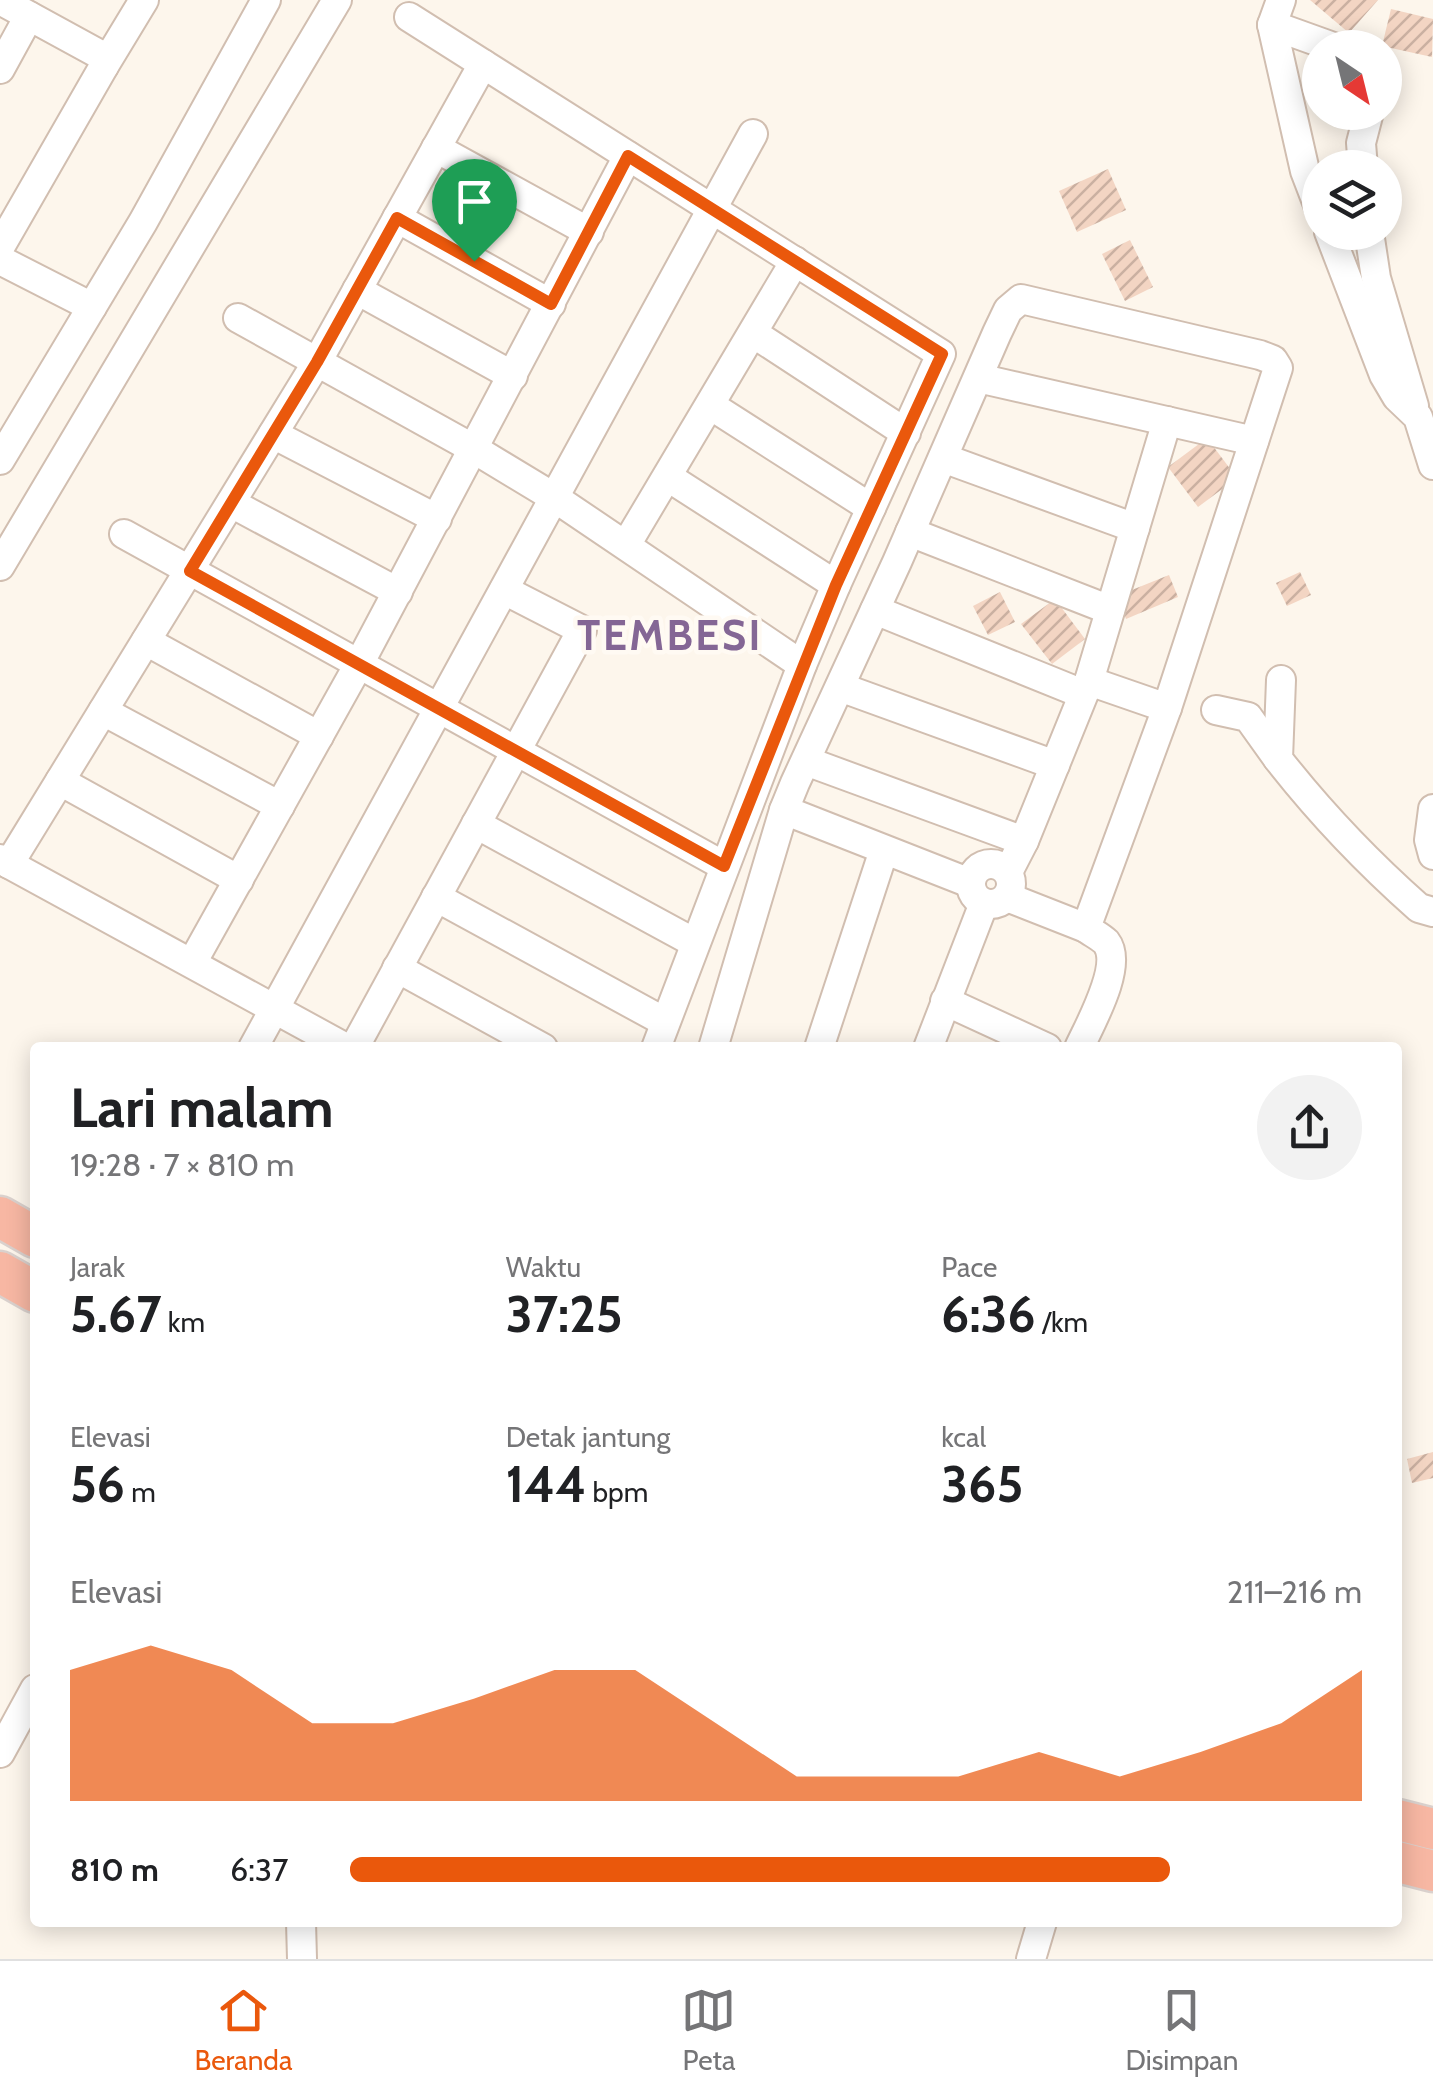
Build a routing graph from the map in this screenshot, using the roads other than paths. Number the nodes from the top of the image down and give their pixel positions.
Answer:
1 (144, 0) edge
2 (266, 0) edge
3 (337, 0) edge
4 (9, 9) edge
5 (1277, 12) edge
6 (410, 17) dead end
7 (1306, 30) edge
8 (483, 64) junction
9 (104, 66) junction
10 (0, 69) edge
11 (753, 134) dead end
12 (436, 148) junction
13 (1302, 155) edge
14 (628, 156) junction
15 (712, 209) junction
16 (397, 218) junction
17 (589, 232) junction
18 (0, 247) edge
19 (1336, 250) edge
20 (1372, 250) edge
21 (0, 260) edge
22 (795, 261) junction
23 (357, 290) junction
24 (551, 304) junction
25 (92, 307) junction
26 (238, 318) dead end
27 (753, 333) junction
28 (317, 362) junction
29 (513, 376) junction
30 (978, 378) junction
31 (710, 406) junction
32 (1418, 417) junction
33 (1167, 421) junction
34 (906, 432) junction
35 (273, 434) junction
36 (1254, 441) junction
37 (474, 450) junction
38 (943, 458) junction
39 (0, 460) edge
40 (1433, 465) edge
41 (668, 476) junction
42 (555, 498) junction
43 (231, 503) junction
44 (871, 508) junction
45 (437, 519) junction
46 (1135, 528) junction
47 (910, 532) junction
48 (124, 534) dead end
49 (626, 545) junction
50 (0, 566) edge
51 (190, 571) junction
52 (836, 585) junction
53 (504, 590) junction
54 (398, 592) junction
55 (875, 610) junction
56 (1110, 610) junction
57 (146, 641) junction
58 (359, 664) junction
59 (802, 665) junction
60 (1281, 680) dead end
61 (840, 686) junction
62 (1086, 688) junction
63 (1166, 708) junction
64 (440, 709) junction
65 (1216, 710) dead end
66 (103, 711) junction
67 (319, 736) junction
68 (516, 751) junction
69 (1278, 758) junction
70 (806, 760) junction
71 (1055, 765) junction
72 (60, 780) junction
73 (280, 806) junction
74 (1433, 809) edge
75 (784, 810) junction
76 (476, 824) junction
77 (1024, 842) junction
78 (884, 850) junction
79 (1433, 856) edge
80 (4, 862) edge
81 (724, 866) junction
82 (239, 880) junction
83 (992, 889) junction
84 (436, 898) junction
85 (1433, 912) edge
86 (1086, 928) junction
87 (695, 943) junction
88 (192, 963) junction
89 (398, 968) junction
90 (946, 1001) junction
91 (276, 1009) junction
92 (661, 1035) edge
93 (257, 1042) edge
94 (335, 1042) edge
95 (357, 1042) edge
96 (532, 1042) edge
97 (715, 1042) edge
98 (821, 1042) edge
99 (930, 1042) edge
100 (1034, 1042) edge
101 (1082, 1042) edge
102 (0, 1217) edge
103 (30, 1234) edge
104 (0, 1272) edge
105 (30, 1289) edge
106 (30, 1698) edge
107 (0, 1753) edge
108 (1402, 1821) edge
109 (1433, 1829) edge
110 (1402, 1863) edge
111 (1433, 1871) edge
112 (302, 1927) edge
113 (1041, 1927) edge
114 (302, 1959) edge
115 (1031, 1959) edge

1 - 9 street
2 - 25 street
3 - 50 street
4 - 9 street
4 - 10 street
5 - 7 street
5 - 13 street
6 - 8 street
8 - 12 street
8 - 14 street
9 - 18 street
11 - 15 street
12 - 16 street
12 - 17 street
14 - 15 street
14 - 17 street
15 - 22 street
15 - 42 street
16 - 23 street
16 - 24 street
17 - 24 street
19 - 32 street
20 - 32 street
21 - 25 street
22 - 27 street
22 - 34 street
23 - 28 street
23 - 29 street
24 - 29 street
25 - 39 street
26 - 28 street
27 - 31 street
27 - 34 street
28 - 35 street
28 - 37 street
29 - 37 street
30 - 33 street
30 - 36 street
30 - 38 street
31 - 41 street
31 - 44 street
32 - 40 street
33 - 36 street
33 - 46 street
34 - 44 street
35 - 43 street
35 - 45 street
36 - 63 street
37 - 42 street
37 - 45 street
38 - 46 street
38 - 47 street
41 - 49 street
41 - 52 street
42 - 49 street
42 - 53 street
43 - 51 street
43 - 54 street
44 - 52 street
45 - 54 street
46 - 56 street
47 - 55 street
47 - 56 street
48 - 51 street
49 - 59 street
51 - 57 street
51 - 58 street
52 - 59 street
53 - 64 street
53 - 68 street
54 - 58 street
55 - 61 street
55 - 62 street
56 - 62 street
57 - 66 street
57 - 67 street
58 - 64 street
58 - 67 street
59 - 81 street
60 - 69 street
61 - 70 street
61 - 71 street
62 - 63 street
62 - 71 street
63 - 86 street
64 - 68 street
64 - 91 street
65 - 69 street
66 - 72 street
66 - 73 street
67 - 73 street
68 - 76 street
68 - 81 street
69 - 85 street
70 - 75 street
70 - 77 street
71 - 77 street
72 - 80 street
72 - 82 street
73 - 82 street
74 - 79 street
75 - 78 street
75 - 97 street
76 - 84 street
76 - 87 street
77 - 83 street
78 - 83 street
78 - 98 street
80 - 88 street
81 - 87 street
82 - 88 street
83 - 86 street
83 - 90 street
84 - 89 street
84 - 92 street
86 - 101 street
87 - 92 street
88 - 91 street
89 - 95 street
89 - 96 street
90 - 99 street
90 - 100 street
91 - 93 street
91 - 94 street
102 - 103 highway
104 - 105 highway
106 - 107 street
108 - 109 highway
110 - 111 highway
112 - 114 street
113 - 115 street

